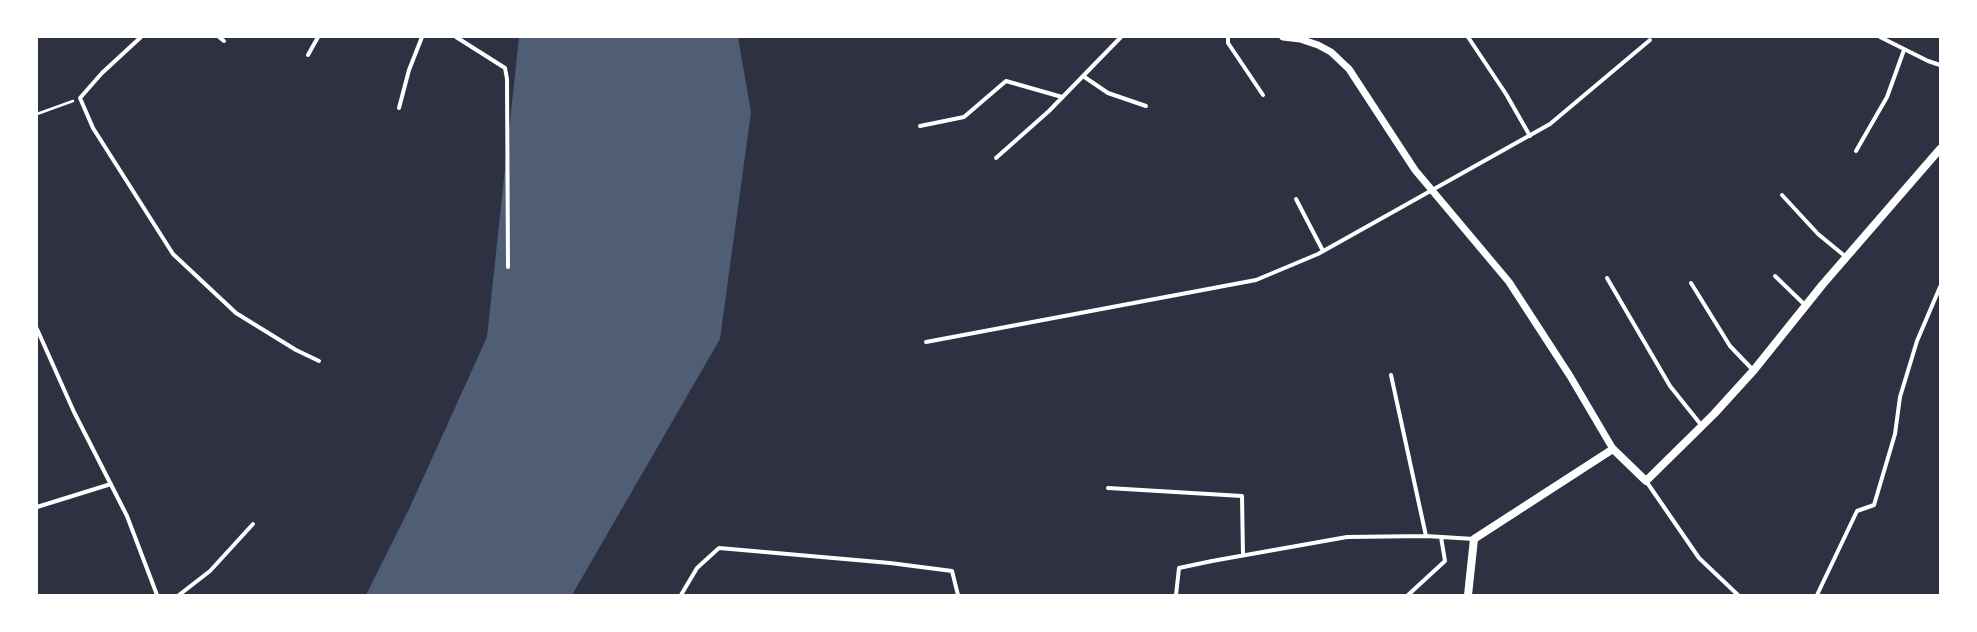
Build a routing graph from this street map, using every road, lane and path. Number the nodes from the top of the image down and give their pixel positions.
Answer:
1 (141, 37) edge
2 (219, 37) edge
3 (318, 37) edge
4 (422, 37) edge
5 (456, 37) edge
6 (1121, 37) edge
7 (1228, 37) edge
8 (1283, 37) edge
9 (1468, 37) edge
10 (1880, 37) edge
11 (1650, 40) dead end
12 (224, 41) dead end
13 (1904, 50) junction
14 (308, 55) dead end
15 (1940, 66) edge
16 (1083, 76) junction
17 (1263, 95) dead end
18 (1062, 97) junction
19 (80, 98) junction
20 (1146, 106) dead end
21 (399, 108) dead end
22 (37, 114) edge
23 (920, 126) dead end
24 (1530, 136) junction
25 (1856, 151) dead end
26 (1939, 153) edge
27 (996, 158) dead end
28 (1431, 189) junction
29 (1782, 195) dead end
30 (1296, 199) dead end
31 (1324, 251) junction
32 (1846, 257) junction
33 (508, 267) dead end
34 (1775, 276) dead end
35 (1607, 278) dead end
36 (1691, 283) dead end
37 (1940, 287) edge
38 (1805, 305) junction
39 (37, 329) edge
40 (926, 342) dead end
41 (319, 361) dead end
42 (1754, 370) junction
43 (1391, 375) dead end
44 (1702, 426) junction
45 (1613, 449) junction
46 (1646, 481) junction
47 (110, 484) junction
48 (1108, 488) dead end
49 (37, 507) edge
50 (253, 524) dead end
51 (1426, 536) junction
52 (1441, 537) junction
53 (1474, 539) junction
54 (1243, 555) junction
55 (157, 595) edge
56 (179, 595) edge
57 (681, 595) edge
58 (958, 595) edge
59 (1176, 595) edge
60 (1408, 595) edge
61 (1468, 595) edge
62 (1738, 595) edge
63 (1817, 595) edge

1 - 19 street
2 - 12 street
3 - 14 street
4 - 21 street
5 - 33 street
6 - 16 street
7 - 17 street
8 - 28 street
9 - 24 street
10 - 13 street
11 - 24 street
13 - 15 street
13 - 25 street
16 - 18 street
16 - 20 street
18 - 23 street
18 - 27 street
19 - 22 path
19 - 41 street
24 - 28 street
26 - 32 main road
28 - 31 street
28 - 45 street
29 - 32 street
30 - 31 street
31 - 40 street
32 - 38 main road
34 - 38 street
35 - 44 street
36 - 42 street
37 - 63 street
38 - 42 main road
39 - 47 street
42 - 44 main road
43 - 51 street
44 - 46 main road
45 - 46 main road
45 - 53 main road
46 - 62 street
47 - 49 street
47 - 55 street
48 - 54 street
50 - 56 street
51 - 52 street
51 - 54 street
52 - 53 street
52 - 60 street
53 - 61 main road
54 - 59 street
57 - 58 street

